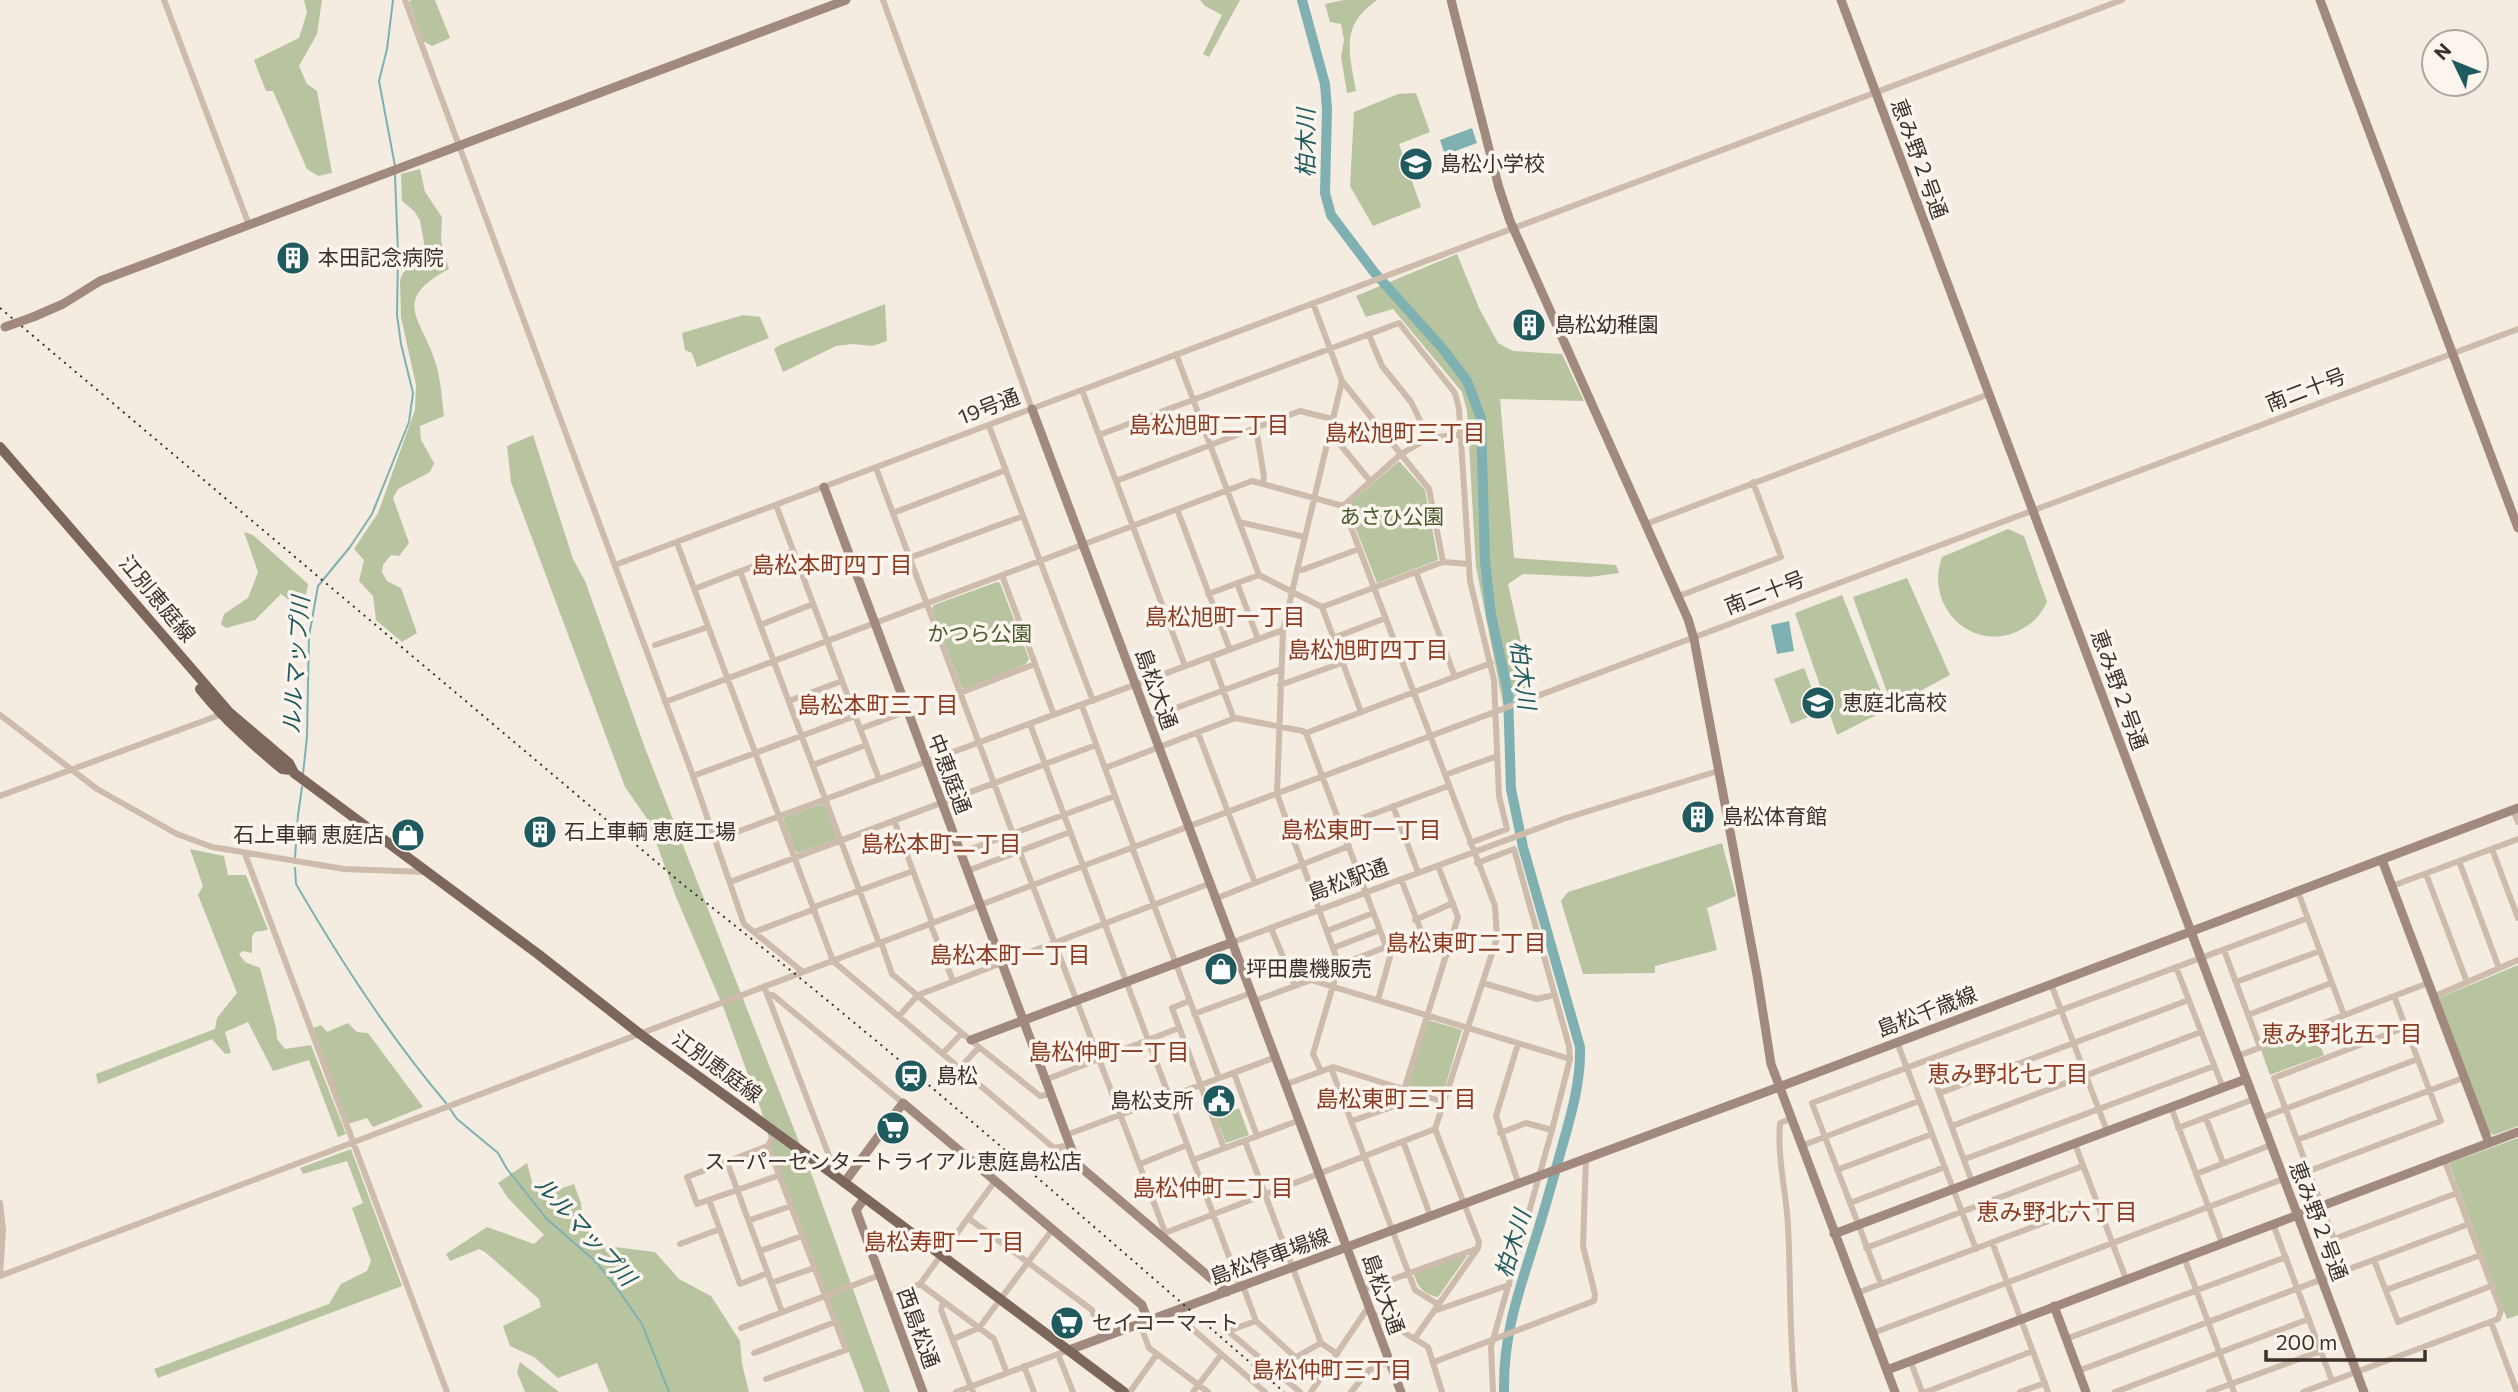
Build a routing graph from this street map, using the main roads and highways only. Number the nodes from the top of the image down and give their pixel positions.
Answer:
1 (0, 447) edge
2 (0, 456) edge
3 (225, 713) junction
4 (1124, 1392) edge

1 - 3 main road, 江別恵庭線
2 - 3 main road, 江別恵庭線
3 - 4 main road, 江別恵庭線

